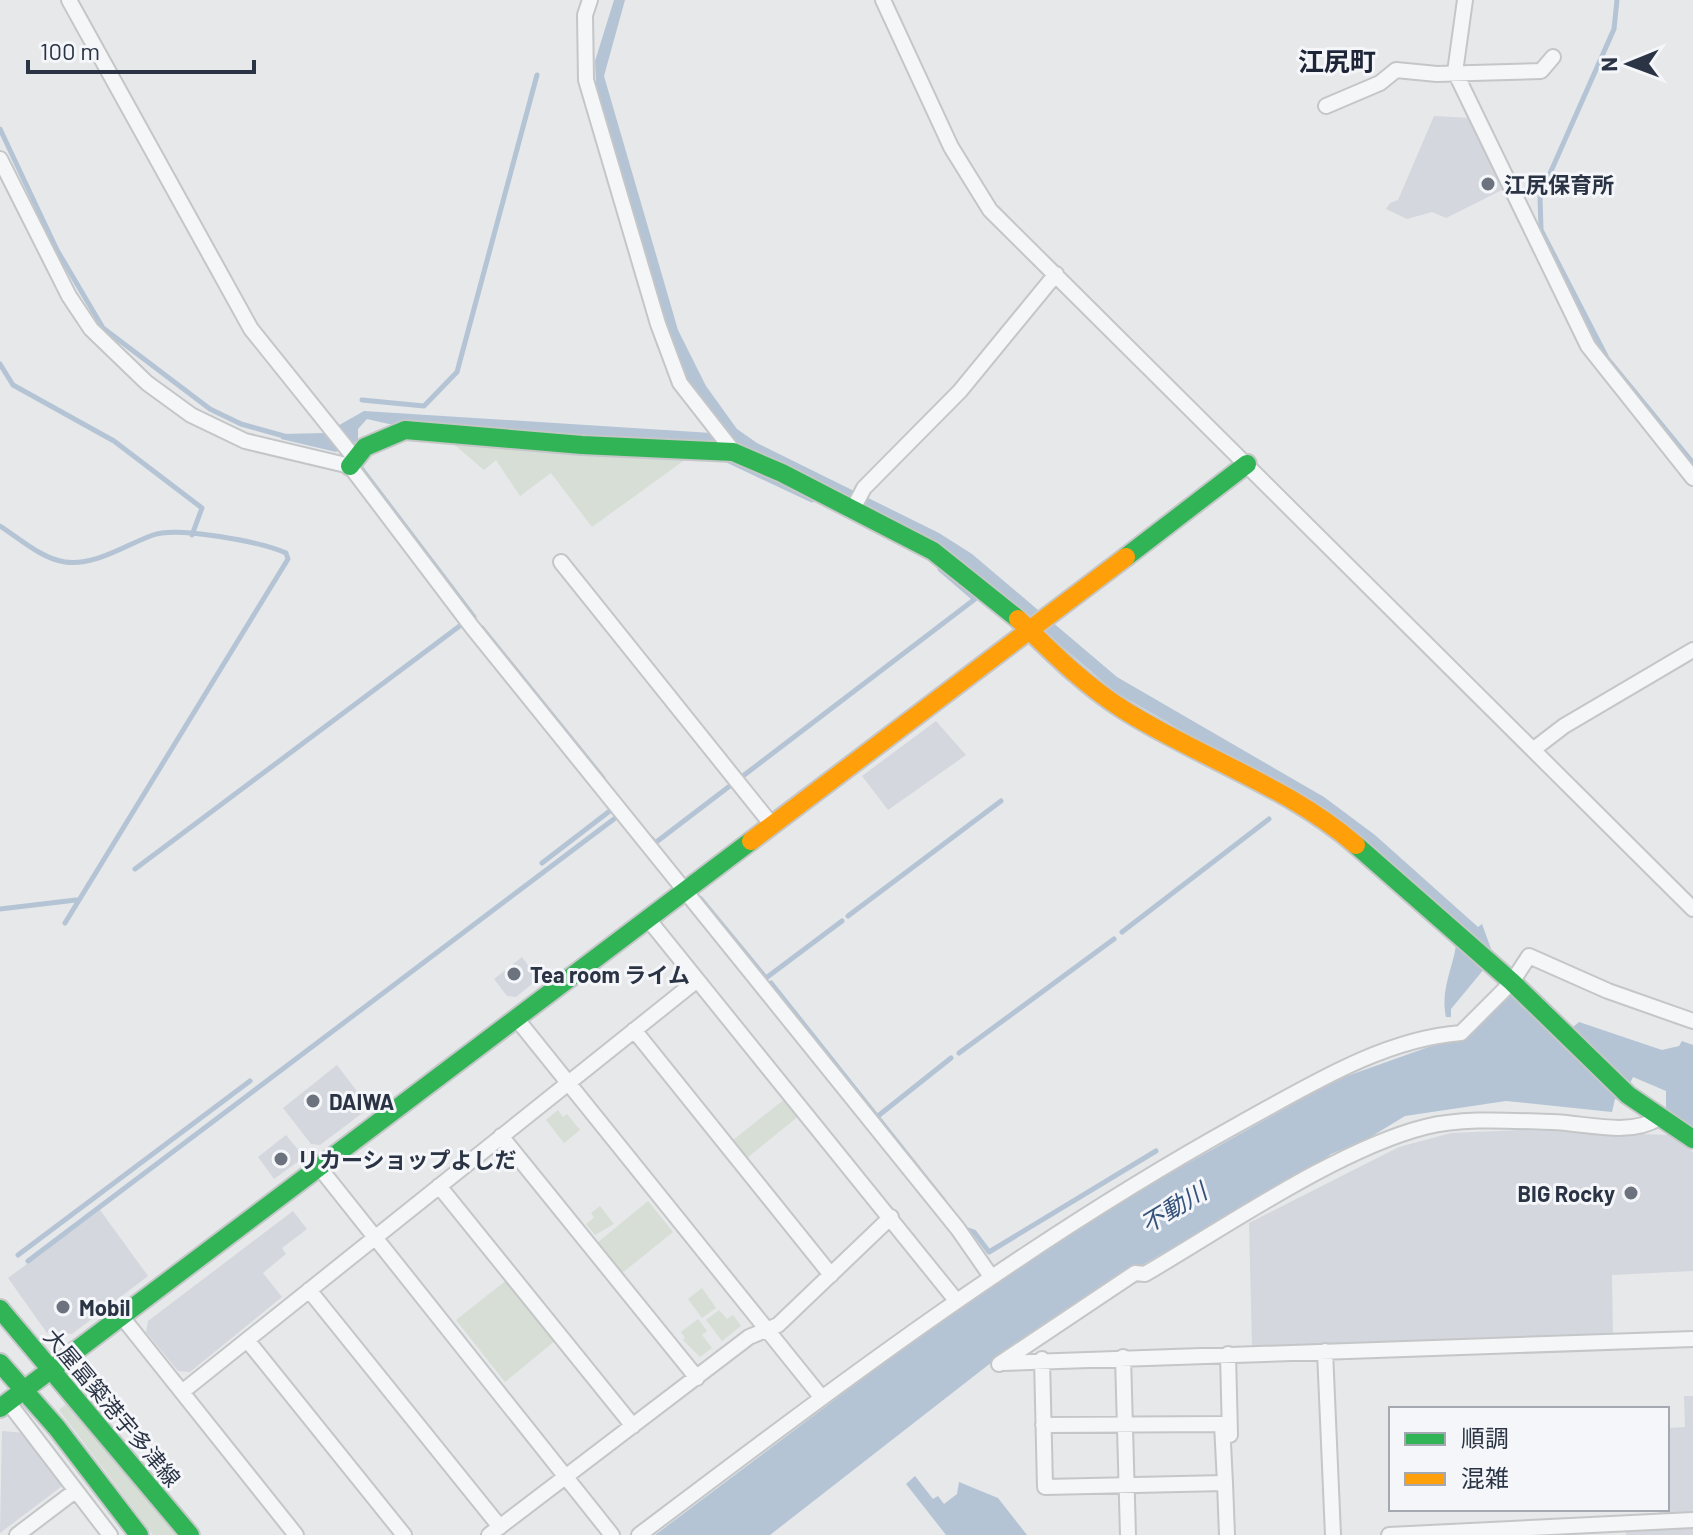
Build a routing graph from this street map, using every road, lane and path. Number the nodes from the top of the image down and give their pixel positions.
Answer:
1 (69, 0) edge
2 (590, 0) edge
3 (883, 0) edge
4 (1465, 0) edge
5 (1553, 57) dead end
6 (1455, 72) junction
7 (1326, 106) dead end
8 (0, 159) edge
9 (1056, 274) junction
10 (732, 450) junction
11 (351, 458) junction
12 (1247, 464) junction
13 (1693, 478) edge
14 (857, 501) junction
15 (561, 562) dead end
16 (1037, 626) junction
17 (1693, 650) edge
18 (1534, 749) junction
19 (772, 825) junction
20 (685, 890) junction
21 (1693, 909) edge
22 (648, 919) junction
23 (696, 981) junction
24 (1512, 982) junction
25 (516, 1018) junction
26 (1693, 1021) edge
27 (634, 1030) junction
28 (568, 1083) junction
29 (1659, 1118) junction
30 (501, 1136) junction
31 (1693, 1139) edge
32 (319, 1167) junction
33 (439, 1186) junction
34 (891, 1217) junction
35 (375, 1237) junction
36 (831, 1275) junction
37 (990, 1275) junction
38 (309, 1290) junction
39 (955, 1299) junction
40 (0, 1309) edge
41 (122, 1317) junction
42 (764, 1329) junction
43 (1693, 1339) edge
44 (247, 1340) junction
45 (1325, 1351) junction
46 (1228, 1354) junction
47 (1123, 1357) junction
48 (1042, 1359) junction
49 (0, 1363) edge
50 (50, 1371) junction
51 (697, 1378) junction
52 (24, 1390) junction
53 (182, 1392) junction
54 (822, 1398) junction
55 (4, 1405) edge
56 (1125, 1424) junction
57 (1043, 1425) junction
58 (633, 1426) junction
59 (567, 1477) junction
60 (1225, 1483) junction
61 (1126, 1485) junction
62 (75, 1491) junction
63 (1693, 1520) edge
64 (495, 1531) edge
65 (17, 1535) edge
66 (110, 1535) edge
67 (139, 1535) edge
68 (190, 1535) edge
69 (296, 1535) edge
70 (404, 1535) edge
71 (612, 1535) edge
72 (639, 1535) edge
73 (1128, 1535) edge
74 (1227, 1535) edge
75 (1235, 1535) edge
76 (1333, 1535) edge
77 (1389, 1535) edge

1 - 11 street
2 - 10 street
3 - 9 street
4 - 6 street
5 - 6 street
6 - 7 street
6 - 13 street
8 - 11 street
9 - 12 street
9 - 14 street
10 - 11 street
10 - 14 street
11 - 20 street
12 - 16 street
12 - 18 street
14 - 16 street
15 - 19 street
16 - 19 street
16 - 24 street
17 - 18 street
18 - 21 street
19 - 20 street
20 - 22 street
20 - 37 street
22 - 23 street
22 - 25 street
23 - 27 street
23 - 34 street
24 - 26 street
24 - 29 street
24 - 37 street
25 - 28 street
25 - 32 street
27 - 28 street
27 - 36 street
28 - 30 street
28 - 42 street
29 - 31 street
29 - 48 street
30 - 33 street
30 - 51 street
32 - 35 street
32 - 41 street
33 - 35 street
33 - 58 street
34 - 36 street
34 - 39 street
35 - 38 street
35 - 59 street
36 - 42 street
37 - 39 street
38 - 44 street
38 - 64 street
39 - 54 street
40 - 50 street, 大屋冨築港宇多津線
41 - 50 street
41 - 53 street
42 - 51 street
42 - 54 street
43 - 45 street
44 - 53 street
44 - 70 street
45 - 46 street
45 - 76 street
46 - 47 street
46 - 75 street
47 - 48 street
47 - 56 street
48 - 57 street
49 - 52 street
50 - 52 street
50 - 68 street, 大屋冨築港宇多津線
51 - 58 street
52 - 55 street
52 - 67 street
53 - 69 street
54 - 72 street
55 - 62 street
56 - 57 street
56 - 60 street
56 - 61 street
57 - 61 street
58 - 59 street
59 - 64 street
59 - 71 street
60 - 61 street
60 - 74 street
61 - 73 street
62 - 65 street
62 - 66 street
63 - 77 street

